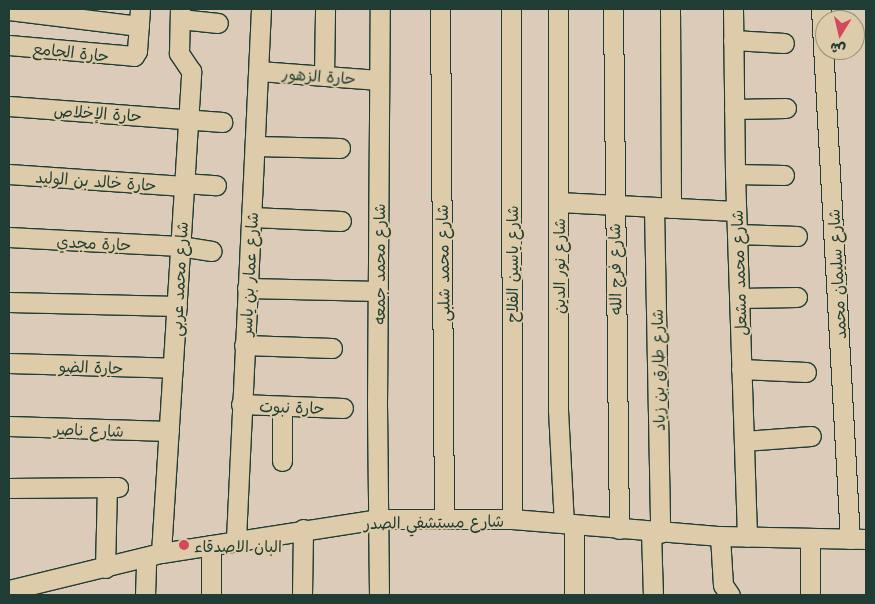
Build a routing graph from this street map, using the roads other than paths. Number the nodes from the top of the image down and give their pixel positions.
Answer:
1 (261, 9) edge
2 (325, 9) edge
3 (380, 9) edge
4 (440, 9) edge
5 (511, 9) edge
6 (558, 9) edge
7 (613, 9) edge
8 (670, 9) edge
9 (732, 9) edge
10 (821, 9) edge
11 (9, 10) edge
12 (180, 14) edge
13 (139, 17) edge
14 (218, 23) dead end
15 (733, 40) junction
16 (784, 43) dead end
17 (9, 45) edge
18 (259, 71) junction
19 (324, 76) junction
20 (380, 80) junction
21 (9, 106) edge
22 (786, 108) dead end
23 (734, 109) junction
24 (188, 118) junction
25 (222, 122) dead end
26 (255, 146) junction
27 (340, 148) dead end
28 (9, 174) edge
29 (735, 174) junction
30 (784, 175) dead end
31 (184, 185) junction
32 (216, 185) dead end
33 (558, 202) junction
34 (613, 205) junction
35 (662, 208) junction
36 (736, 212) junction
37 (251, 217) junction
38 (341, 221) dead end
39 (737, 234) junction
40 (797, 236) dead end
41 (9, 237) edge
42 (180, 246) junction
43 (212, 251) dead end
44 (247, 288) junction
45 (378, 292) junction
46 (797, 297) dead end
47 (739, 298) junction
48 (9, 302) edge
49 (176, 306) junction
50 (244, 345) junction
51 (332, 348) dead end
52 (9, 363) edge
53 (173, 368) junction
54 (742, 369) junction
55 (806, 372) dead end
56 (241, 404) junction
57 (282, 406) junction
58 (343, 408) dead end
59 (9, 426) edge
60 (168, 431) junction
61 (811, 436) dead end
62 (744, 441) junction
63 (282, 461) dead end
64 (9, 488) edge
65 (444, 518) junction
66 (379, 519) junction
67 (512, 519) junction
68 (569, 523) junction
69 (303, 529) junction
70 (619, 529) junction
71 (656, 532) junction
72 (720, 536) junction
73 (748, 537) junction
74 (810, 538) junction
75 (236, 539) junction
76 (858, 539) edge
77 (211, 545) junction
78 (153, 555) junction
79 (105, 568) junction
80 (60, 587) edge
81 (9, 590) edge
82 (145, 595) edge
83 (211, 595) edge
84 (302, 595) edge
85 (379, 595) edge
86 (574, 595) edge
87 (653, 595) edge
88 (730, 595) edge
89 (810, 595) edge

1 - 18 street, شارع عمار بن ياسر
2 - 19 street
3 - 20 street, شارع محمد جمعه
4 - 65 street, شارع محمد شلبى
5 - 67 street, شارع ياسين الفلاح
6 - 33 street, شارع نور الدين
7 - 34 street, شارع فرج الله
8 - 35 street, شارع طارق بن زياد
9 - 15 street, شارع محمد مشعل
10 - 76 street, شارع سليمان محمد
11 - 13 street
12 - 14 street
12 - 24 street, شارع محمد عربى
13 - 17 street, حارة الجامع
15 - 16 street
15 - 23 street, شارع محمد مشعل
18 - 19 street, حارة الزهور
18 - 26 street, شارع عمار بن ياسر
19 - 20 street, حارة الزهور
20 - 45 street, شارع محمد جمعه
21 - 24 street, حارة الإخلاص
22 - 23 street
23 - 29 street, شارع محمد مشعل
24 - 25 street, حارة الإخلاص
24 - 31 street, شارع محمد عربى
26 - 27 street
26 - 37 street, شارع عمار بن ياسر
28 - 31 street, حارة خالد بن الوليد
29 - 30 street
29 - 36 street, شارع محمد مشعل
31 - 32 street, حارة خالد بن الوليد
31 - 42 street, شارع محمد عربى
33 - 34 street
33 - 68 street, شارع نور الدين
34 - 35 street
34 - 70 street, شارع فرج الله
35 - 36 street
35 - 71 street, شارع طارق بن زياد
36 - 39 street, شارع محمد مشعل
37 - 38 street
37 - 44 street, شارع عمار بن ياسر
39 - 40 street
39 - 47 street, شارع محمد مشعل
41 - 42 street, حارة مجدي
42 - 43 street
42 - 49 street, شارع محمد عربى
44 - 45 street
44 - 50 street, شارع عمار بن ياسر
45 - 66 street, شارع محمد جمعه
46 - 47 street
47 - 54 street, شارع محمد مشعل
48 - 49 street
49 - 53 street, شارع محمد عربى
50 - 51 street
50 - 56 street, شارع عمار بن ياسر
52 - 53 street, حارة الضو
53 - 60 street, شارع محمد عربى
54 - 55 street
54 - 62 street, شارع محمد مشعل
56 - 57 street, حارة نبوت
56 - 75 street, شارع عمار بن ياسر
57 - 58 street, حارة نبوت
57 - 63 street
59 - 60 street, شارع ناصر
60 - 78 street, شارع محمد عربى
61 - 62 street
62 - 73 street, شارع محمد مشعل
64 - 79 street
65 - 66 street, شارع مستشفي الصدر
65 - 67 street, شارع مستشفي الصدر
66 - 69 street, شارع مستشفي الصدر
66 - 85 street, شارع محمد جمعه
67 - 68 street, شارع مستشفي الصدر
68 - 70 street, شارع مستشفي الصدر
68 - 86 street, شارع نور الدين
69 - 75 street, شارع مستشفي الصدر
69 - 84 street
70 - 71 street, شارع مستشفي الصدر
71 - 72 street, شارع مستشفي الصدر
71 - 87 street, شارع طارق بن زياد
72 - 73 street, شارع مستشفي الصدر
72 - 88 street
73 - 74 street, شارع مستشفي الصدر
74 - 76 street, شارع مستشفي الصدر
74 - 89 street
75 - 77 street, شارع مستشفي الصدر
77 - 78 street, شارع مستشفي الصدر
77 - 83 street
78 - 79 street, شارع مستشفي الصدر
78 - 82 street, شارع محمد عربى
79 - 80 street, شارع مستشفي الصدر
80 - 81 street, شارع مستشفي الصدر

